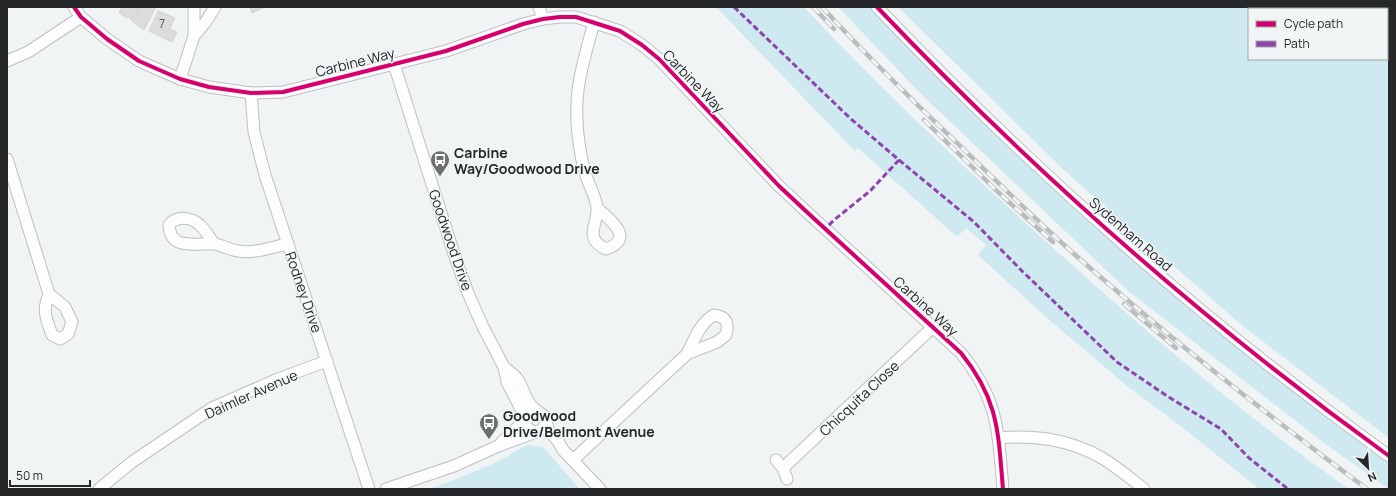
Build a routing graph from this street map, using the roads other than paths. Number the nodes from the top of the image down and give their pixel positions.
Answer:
1 (74, 7) edge
2 (194, 7) edge
3 (215, 7) edge
4 (539, 7) edge
5 (878, 7) edge
6 (81, 17) junction
7 (543, 19) junction
8 (594, 22) junction
9 (194, 36) junction
10 (7, 61) edge
11 (394, 64) junction
12 (180, 79) junction
13 (251, 93) junction
14 (7, 159) edge
15 (597, 208) dead end
16 (214, 244) dead end
17 (288, 244) junction
18 (49, 294) dead end
19 (933, 327) junction
20 (687, 354) dead end
21 (327, 361) junction
22 (504, 367) junction
23 (537, 411) junction
24 (525, 420) junction
25 (546, 422) junction
26 (535, 432) junction
27 (998, 438) junction
28 (498, 446) junction
29 (563, 450) junction
30 (1389, 456) edge
31 (573, 460) junction
32 (787, 479) dead end
33 (100, 489) edge
34 (369, 489) edge
35 (386, 489) edge
36 (600, 489) edge
37 (1003, 489) edge
38 (1144, 489) edge

1 - 6 street, Carbine Way
2 - 9 street
3 - 9 street
4 - 7 street
5 - 30 street, Sydenham Road
6 - 10 street
6 - 12 street, Carbine Way
7 - 8 street, Carbine Way
7 - 11 street, Carbine Way
8 - 15 street
8 - 19 street, Carbine Way
9 - 12 street
11 - 13 street, Carbine Way
11 - 22 street, Goodwood Drive
12 - 13 street, Carbine Way
13 - 17 street, Rodney Drive
14 - 18 street
16 - 17 street
17 - 21 street, Rodney Drive
19 - 27 street, Carbine Way
19 - 32 street, Chicquita Close
20 - 31 street
21 - 33 street, Daimler Avenue
21 - 34 street, Rodney Drive
22 - 23 street, Goodwood Drive
22 - 24 street, Goodwood Drive
23 - 24 street
23 - 25 street
24 - 26 street
24 - 28 street
25 - 26 street
25 - 29 street
26 - 28 street
26 - 29 street
27 - 37 street, Carbine Way
27 - 38 street
28 - 35 street
29 - 31 street
31 - 36 street

